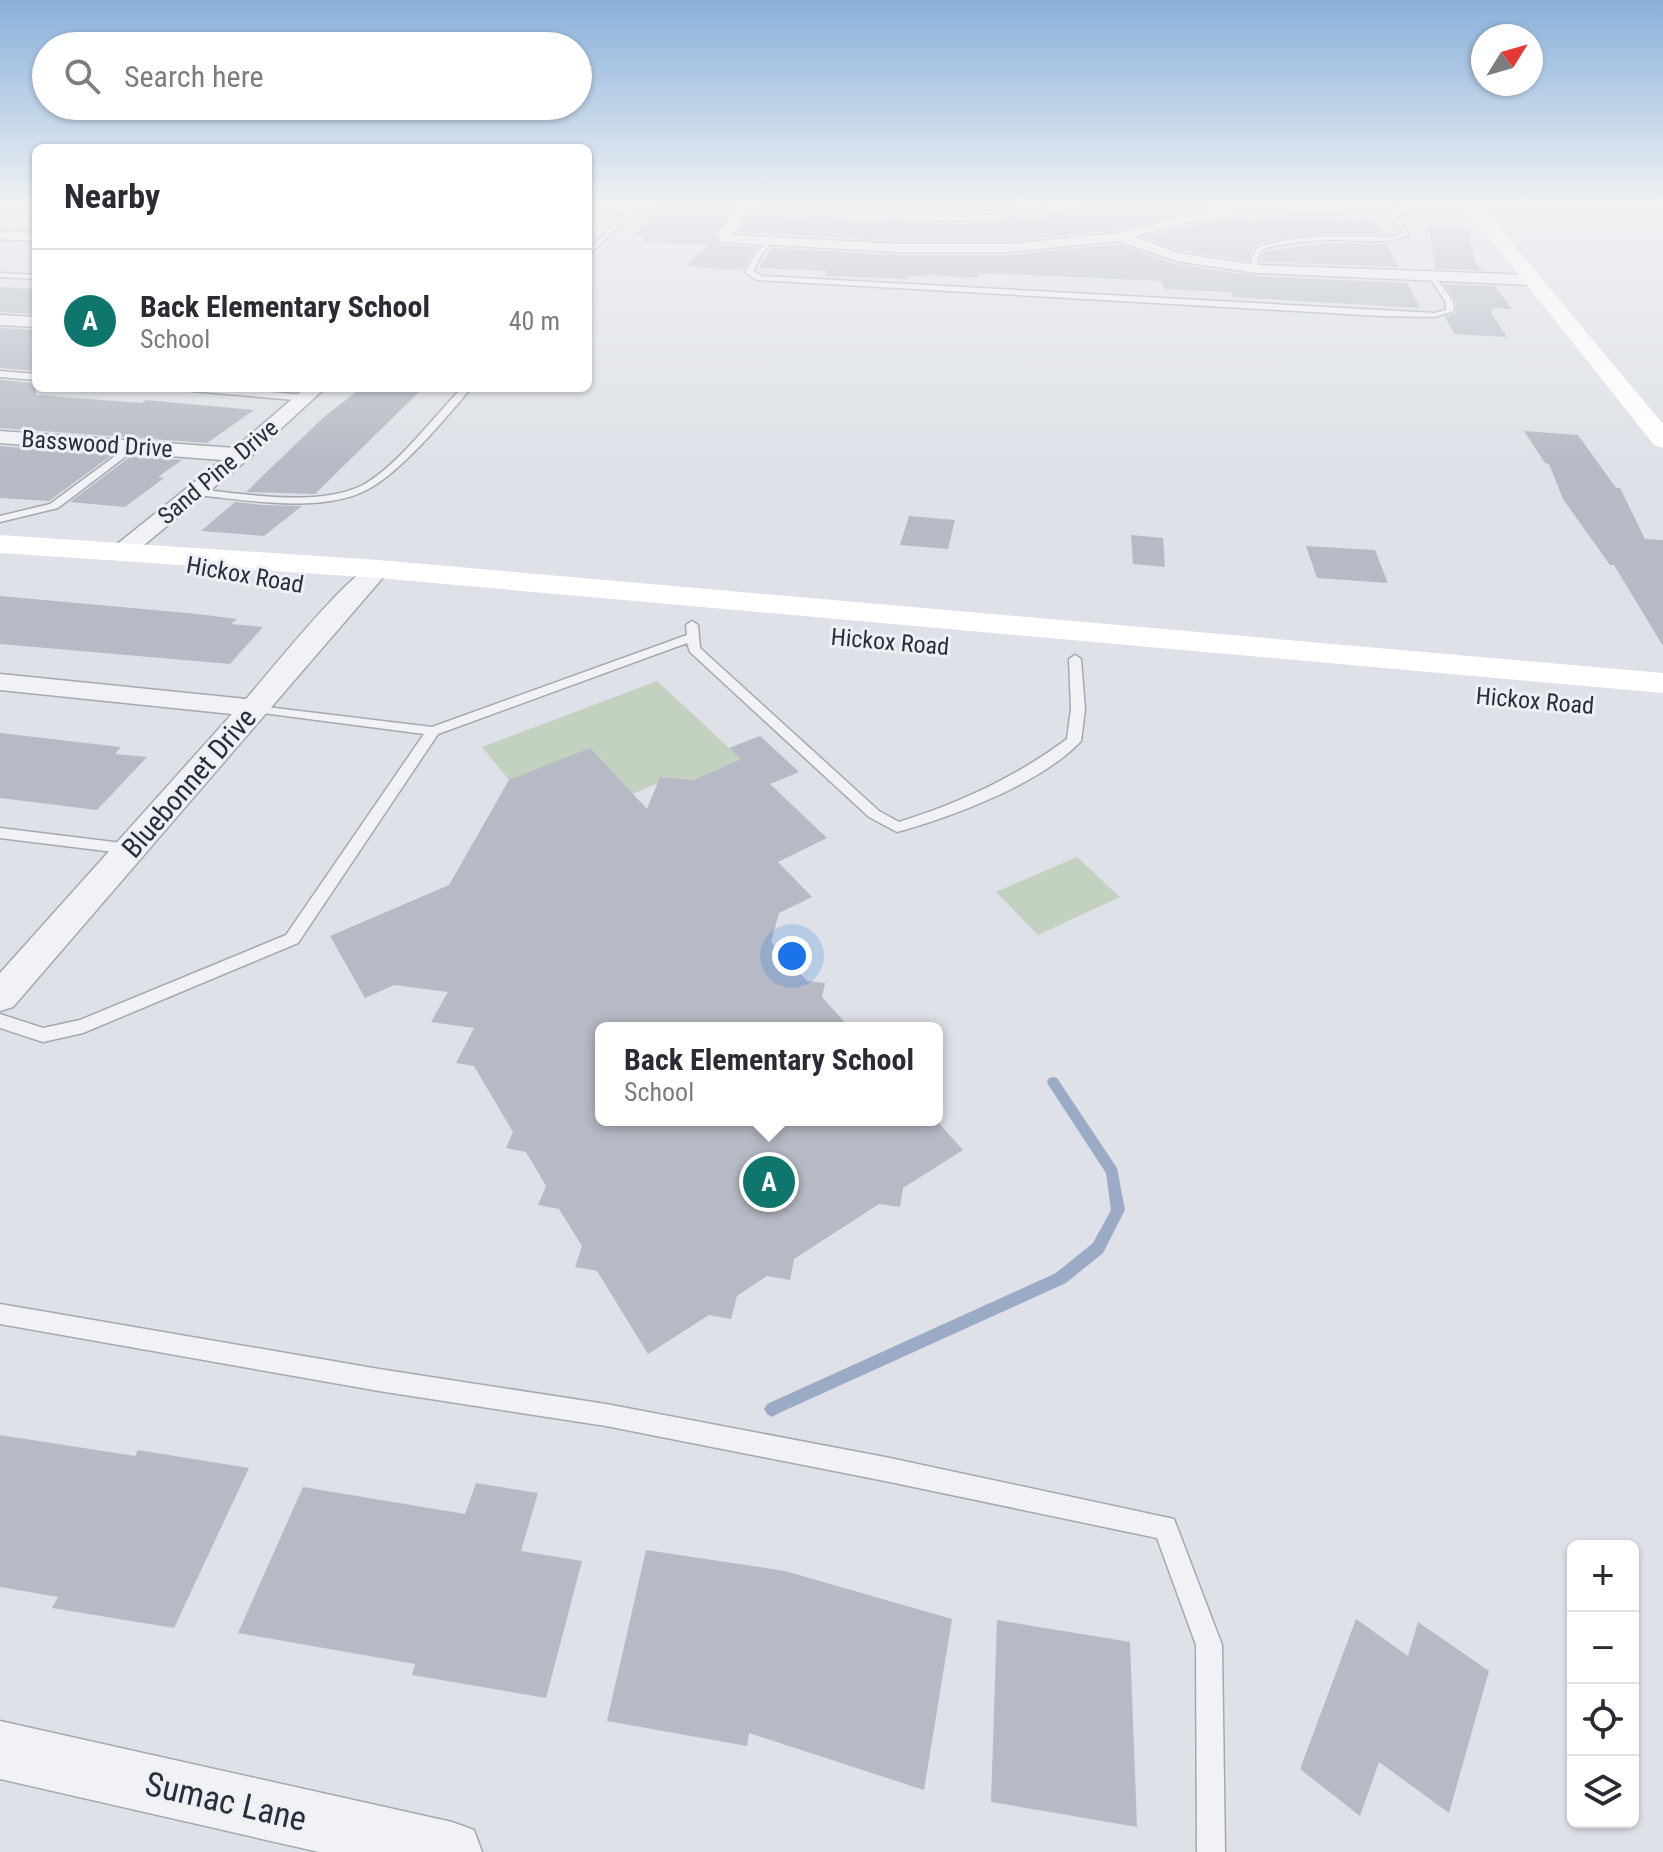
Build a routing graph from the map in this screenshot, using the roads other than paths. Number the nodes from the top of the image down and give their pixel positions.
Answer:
1 (940, 288) edge
2 (1441, 288) edge
3 (1538, 288) edge
4 (0, 320) edge
5 (32, 322) edge
6 (0, 374) edge
7 (32, 377) edge
8 (287, 392) edge
9 (463, 392) edge
10 (311, 393) edge
11 (0, 437) edge
12 (1663, 440) edge
13 (133, 447) junction
14 (241, 455) junction
15 (197, 492) junction
16 (0, 519) edge
17 (0, 544) edge
18 (119, 554) junction
19 (378, 569) junction
20 (353, 594) junction
21 (1001, 625) junction
22 (693, 631) junction
23 (1074, 646) junction
24 (0, 682) edge
25 (1663, 683) edge
26 (255, 708) junction
27 (1663, 712) edge
28 (433, 731) junction
29 (0, 833) edge
30 (130, 849) junction
31 (0, 997) edge
32 (0, 1021) edge
33 (0, 1314) edge
34 (0, 1750) edge
35 (452, 1852) edge
36 (1211, 1852) edge

1 - 2 lane
3 - 12 street
4 - 5 street
6 - 7 lane
8 - 10 lane
9 - 15 lane
10 - 14 street, Sand Pine Drive
11 - 13 street, Basswood Drive
13 - 14 street, Basswood Drive
13 - 16 lane
14 - 15 street, Sand Pine Drive
15 - 18 street, Sand Pine Drive
17 - 18 street, Hickox Road
18 - 19 street, Hickox Road
18 - 20 street, Hickox Road
19 - 20 street, Bluebonnet Drive
19 - 21 street, Hickox Road
20 - 22 street, Hickox Road
20 - 26 street, Bluebonnet Drive
21 - 22 street
21 - 23 street, Hickox Road
22 - 23 street, Hickox Road
22 - 23 lane
22 - 28 lane
23 - 25 street, Hickox Road
23 - 27 street, Hickox Road
24 - 26 street
26 - 28 lane
26 - 30 street, Bluebonnet Drive
28 - 32 lane
29 - 30 lane
30 - 31 street, Bluebonnet Drive
33 - 36 lane
34 - 35 street, Sumac Lane

